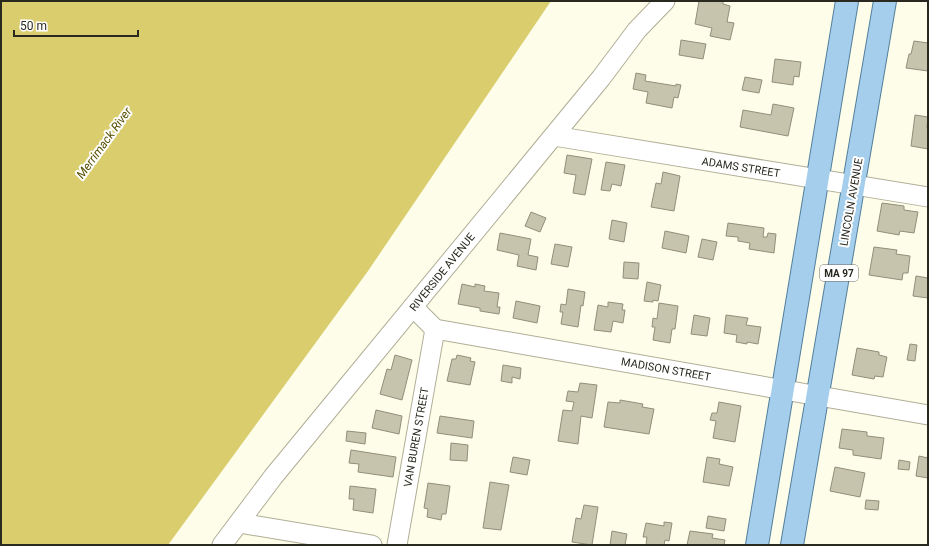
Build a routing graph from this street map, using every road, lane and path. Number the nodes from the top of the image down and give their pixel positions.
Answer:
1 (664, 1) edge
2 (847, 1) edge
3 (885, 1) edge
4 (554, 136) junction
5 (817, 179) junction
6 (854, 185) junction
7 (928, 197) edge
8 (413, 308) junction
9 (435, 329) junction
10 (782, 389) junction
11 (818, 395) junction
12 (928, 415) edge
13 (239, 523) junction
14 (222, 545) edge
15 (372, 545) edge
16 (396, 545) edge
17 (757, 545) edge
18 (792, 545) edge

1 - 4 street, RIVERSIDE AVENUE
2 - 5 main road
3 - 6 main road, LINCOLN AVENUE / MA 97
4 - 5 street, ADAMS STREET
4 - 8 street, RIVERSIDE AVENUE
5 - 6 street, ADAMS STREET
5 - 10 main road
6 - 7 street, ADAMS STREET
6 - 11 main road, LINCOLN AVENUE / MA 97
8 - 9 street
8 - 13 street, RIVERSIDE AVENUE
9 - 10 street, MADISON STREET
9 - 16 street, VAN BUREN STREET
10 - 11 street, MADISON STREET
10 - 17 main road
11 - 12 street, MADISON STREET
11 - 18 main road, LINCOLN AVENUE / MA 97
13 - 14 street, RIVERSIDE AVENUE
13 - 15 street

